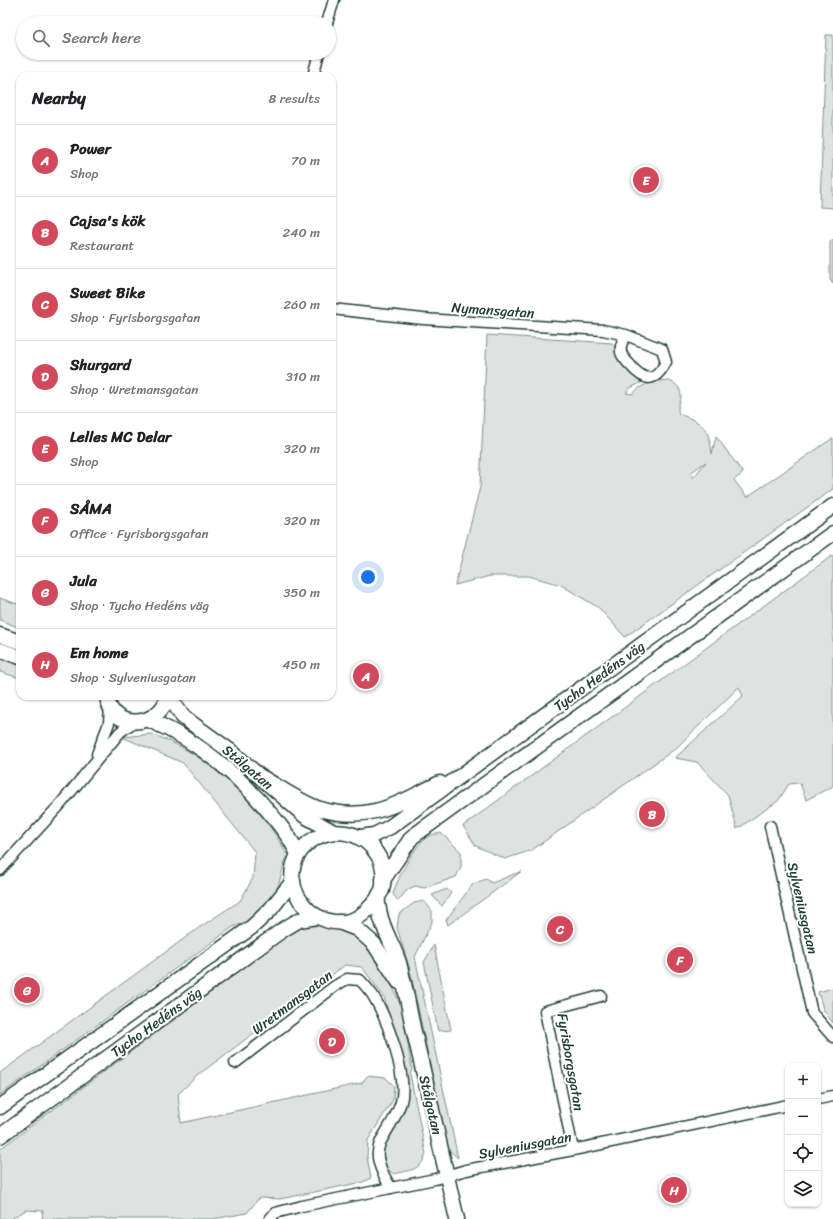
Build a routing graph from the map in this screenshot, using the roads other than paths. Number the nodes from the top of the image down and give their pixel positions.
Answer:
1 (334, 0) edge
2 (329, 16) edge
3 (317, 60) edge
4 (314, 72) edge
5 (336, 309) edge
6 (626, 335) junction
7 (833, 506) edge
8 (833, 533) edge
9 (0, 635) edge
10 (16, 641) edge
11 (0, 650) edge
12 (16, 656) edge
13 (107, 700) edge
14 (108, 700) edge
15 (166, 700) edge
16 (171, 700) edge
17 (149, 720) junction
18 (134, 722) junction
19 (94, 762) junction
20 (476, 765) junction
21 (263, 778) junction
22 (770, 826) dead end
23 (332, 832) junction
24 (361, 837) junction
25 (298, 855) junction
26 (0, 870) edge
27 (384, 880) junction
28 (293, 881) junction
29 (378, 898) junction
30 (317, 917) junction
31 (339, 922) junction
32 (405, 991) junction
33 (601, 996) dead end
34 (833, 1036) edge
35 (235, 1063) dead end
36 (833, 1096) edge
37 (821, 1098) edge
38 (785, 1106) edge
39 (0, 1107) edge
40 (0, 1136) edge
41 (573, 1150) junction
42 (447, 1174) junction
43 (391, 1188) junction
44 (270, 1219) edge
45 (456, 1219) edge

1 - 2 street
3 - 4 street
5 - 6 street, Nymansgatan
6 - 6 street, Nymansgatan
7 - 20 main road, Tycho Hedéns väg
8 - 27 main road, Tycho Hedéns väg
9 - 10 main road
11 - 12 main road
13 - 19 street
14 - 18 main road
15 - 17 main road
16 - 21 main road, Stålgatan
17 - 18 main road
17 - 25 main road, Stålgatan
18 - 19 street
19 - 26 street
20 - 21 main road
20 - 24 main road, Tycho Hedéns väg
21 - 23 main road, Stålgatan
22 - 34 street, Sylveniusgatan
23 - 24 main road
23 - 25 main road
24 - 27 main road
25 - 28 main road
27 - 29 main road
28 - 30 main road
28 - 39 main road, Tycho Hedéns väg
29 - 31 main road
29 - 32 main road, Stålgatan
30 - 31 main road
30 - 40 main road, Tycho Hedéns väg
31 - 32 main road, Stålgatan
32 - 42 main road, Stålgatan
33 - 41 street, Fyrisborgsgatan
35 - 43 street, Wretmansgatan
36 - 37 street
38 - 41 street, Sylveniusgatan
41 - 42 street, Sylveniusgatan
42 - 43 street, Sylveniusgatan
42 - 45 main road, Stålgatan
43 - 44 street, Sylveniusgatan

